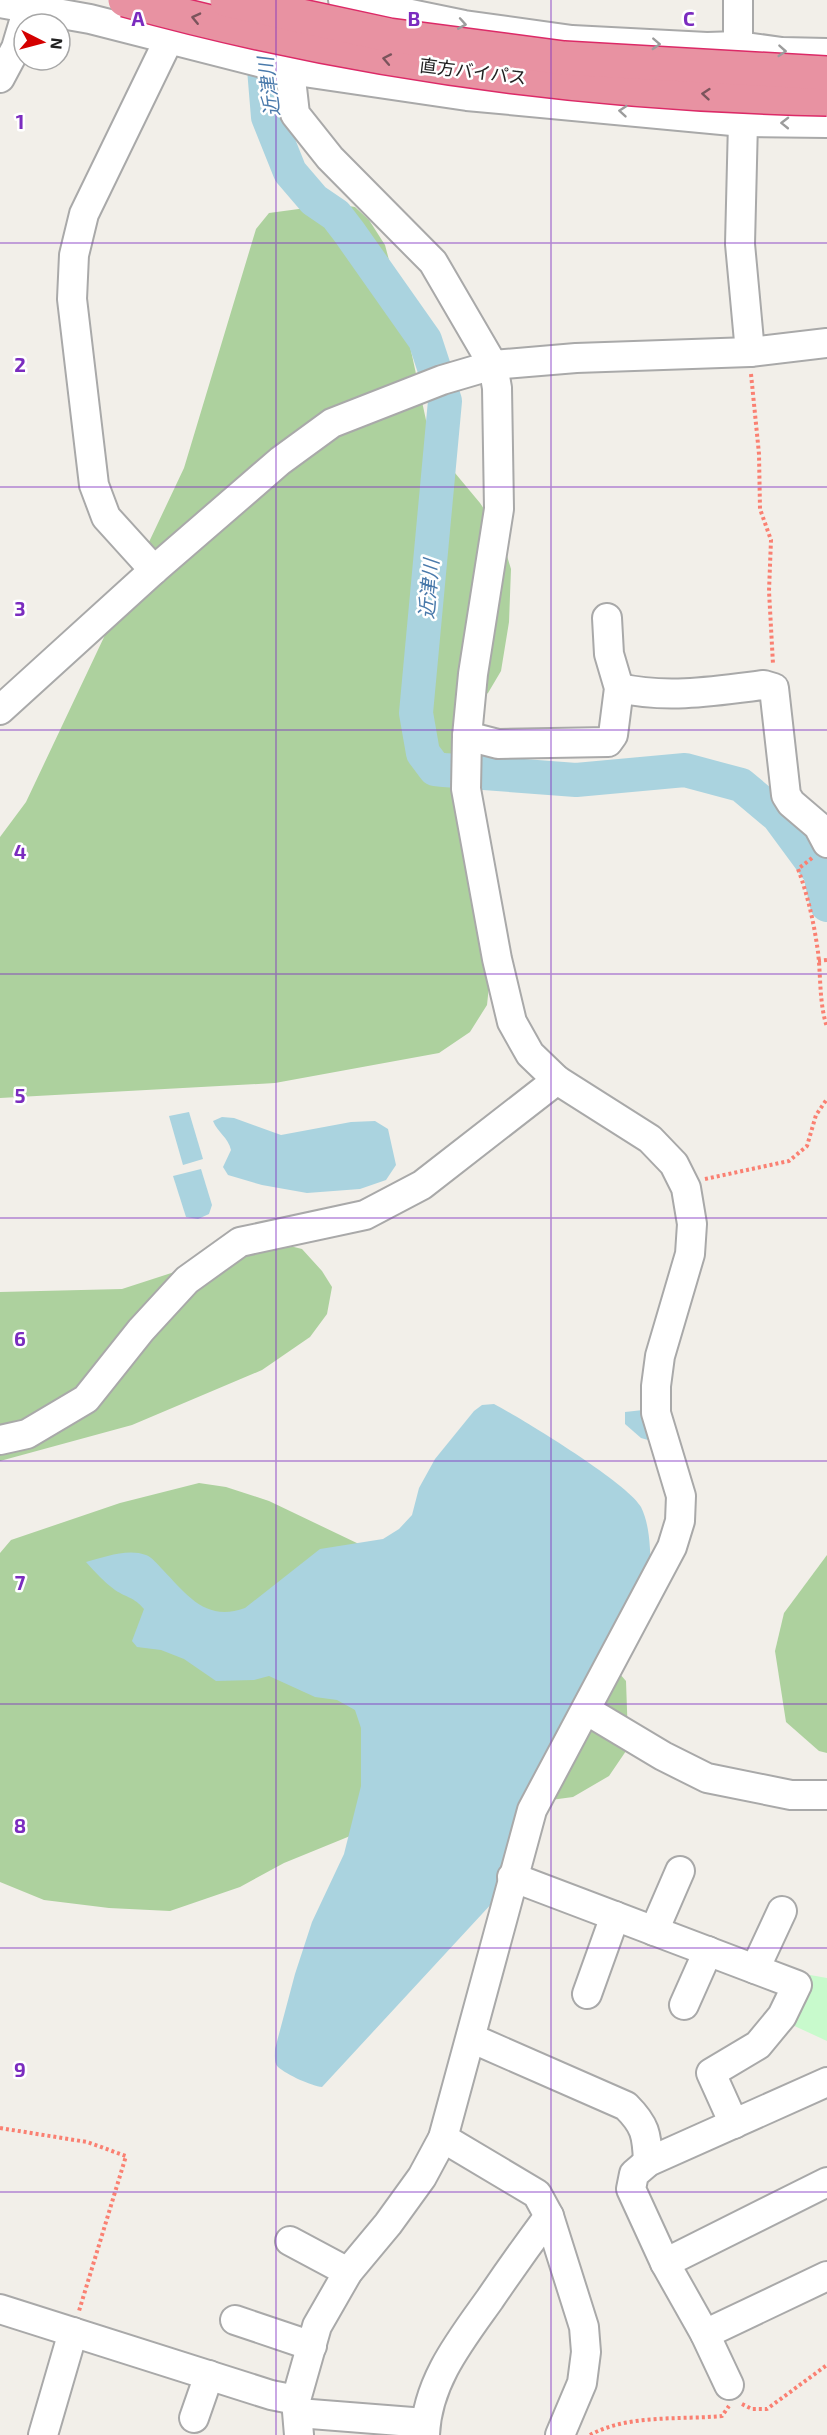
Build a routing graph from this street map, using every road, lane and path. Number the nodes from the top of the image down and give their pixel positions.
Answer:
1 (125, 0) edge
2 (227, 0) edge
3 (303, 0) edge
4 (343, 0) edge
5 (738, 0) edge
6 (0, 3) edge
7 (28, 8) junction
8 (169, 39) junction
9 (738, 46) junction
10 (827, 53) edge
11 (290, 70) junction
12 (827, 73) edge
13 (0, 78) edge
14 (827, 99) edge
15 (743, 122) junction
16 (827, 123) edge
17 (827, 343) edge
18 (750, 352) junction
19 (484, 367) junction
20 (154, 570) junction
21 (607, 618) dead end
22 (619, 688) junction
23 (774, 688) junction
24 (0, 710) edge
25 (467, 736) junction
26 (827, 843) edge
27 (798, 869) dead end
28 (827, 960) edge
29 (819, 961) junction
30 (827, 1027) edge
31 (557, 1080) junction
32 (827, 1099) edge
33 (683, 1183) junction
34 (0, 1440) edge
35 (586, 1710) junction
36 (827, 1795) edge
37 (680, 1871) dead end
38 (512, 1877) junction
39 (782, 1911) dead end
40 (615, 1916) junction
41 (654, 1931) junction
42 (708, 1951) junction
43 (755, 1969) junction
44 (586, 1994) dead end
45 (684, 2005) dead end
46 (471, 2038) junction
47 (827, 2082) edge
48 (734, 2124) junction
49 (0, 2128) edge
50 (443, 2138) junction
51 (648, 2162) junction
52 (827, 2182) edge
53 (549, 2216) junction
54 (290, 2241) dead end
55 (665, 2263) junction
56 (348, 2272) junction
57 (827, 2276) edge
58 (0, 2309) edge
59 (235, 2320) dead end
60 (73, 2332) junction
61 (705, 2334) junction
62 (312, 2346) junction
63 (827, 2365) edge
64 (209, 2375) junction
65 (729, 2385) dead end
66 (298, 2416) edge
67 (194, 2418) dead end
68 (425, 2429) edge
69 (43, 2435) edge
70 (560, 2435) edge
71 (590, 2435) edge

14 -> 1 highway, 直方バイパス, bridge
2 - 12 highway, 直方バイパス, bridge
3 - 11 street
4 -> 9 street
5 - 9 street
6 - 7 street
7 - 8 street
7 - 13 street
8 - 11 street
8 - 20 street
9 -> 10 street
9 - 15 street
15 -> 11 street
11 - 19 street
16 -> 15 street
15 - 18 street
17 - 18 street
18 - 19 street
18 - 23 path
19 - 20 street
19 - 25 street
20 - 24 street
21 - 22 street
22 - 23 street
22 - 25 street
23 - 26 street
25 - 31 street
27 - 29 path
28 - 29 path
29 - 30 path
31 - 33 street
31 - 34 street
32 - 33 path
33 - 35 street
35 - 36 street
35 - 38 street
37 - 41 street
38 - 40 street
38 - 46 street
39 - 43 street
40 - 41 street
40 - 44 street
41 - 42 street
42 - 43 street
42 - 45 street
43 - 48 street
46 - 50 street
46 - 51 street
47 - 48 street
48 - 51 street
49 - 60 path
50 - 53 street
50 - 56 street
51 - 55 street
52 - 55 street
53 - 68 street
53 - 70 street
54 - 56 street
55 - 61 street
56 - 62 street
57 - 61 street
58 - 60 street
59 - 62 street
60 - 64 street
60 - 69 street
61 - 65 street
62 - 66 street
63 - 71 path
64 - 66 street
64 - 67 street
66 - 68 street

